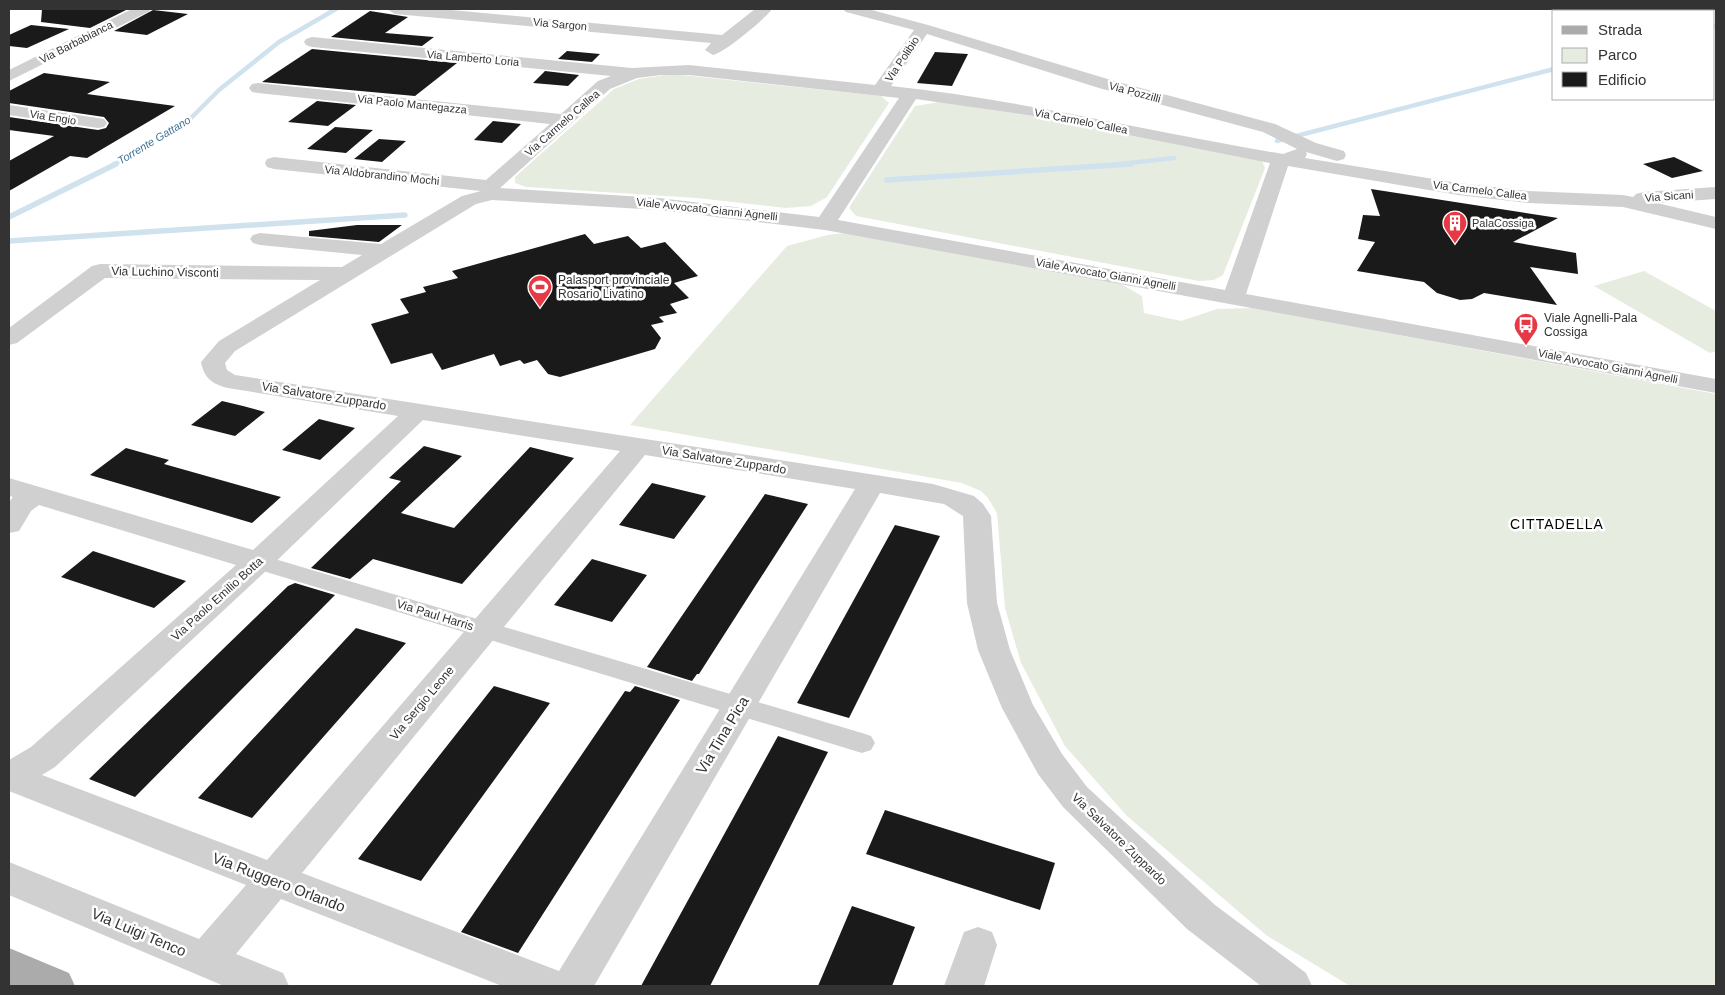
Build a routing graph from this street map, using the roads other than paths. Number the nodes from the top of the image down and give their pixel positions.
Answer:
1 (143, 9) edge
2 (395, 9) edge
3 (524, 9) edge
4 (764, 9) edge
5 (851, 9) edge
6 (511, 20) junction
7 (923, 28) junction
8 (641, 32) junction
9 (726, 40) junction
10 (312, 42) dead end
11 (628, 45) dead end
12 (615, 57) dead end
13 (602, 70) junction
14 (689, 70) junction
15 (634, 73) junction
16 (9, 76) edge
17 (258, 88) dead end
18 (881, 89) junction
19 (910, 92) junction
20 (9, 110) edge
21 (565, 120) junction
22 (98, 123) dead end
23 (1309, 146) junction
24 (1284, 160) junction
25 (274, 163) dead end
26 (1417, 182) junction
27 (491, 190) junction
28 (1716, 193) edge
29 (1623, 201) junction
30 (1716, 223) edge
31 (826, 224) junction
32 (260, 239) dead end
33 (322, 245) junction
34 (385, 251) junction
35 (292, 274) junction
36 (343, 274) junction
37 (1233, 298) junction
38 (9, 338) edge
39 (1716, 386) edge
40 (418, 411) junction
41 (639, 446) junction
42 (872, 484) junction
43 (9, 486) edge
44 (35, 494) junction
45 (9, 524) edge
46 (258, 562) junction
47 (484, 630) junction
48 (739, 706) junction
49 (862, 743) dead end
50 (9, 777) edge
51 (9, 878) edge
52 (274, 879) junction
53 (978, 944) dead end
54 (206, 960) junction
55 (9, 966) edge
56 (55, 986) edge
57 (269, 986) edge
58 (549, 986) edge
59 (572, 986) edge
60 (964, 986) edge
61 (1292, 986) edge

1 - 16 street, Via Barbabianca
2 - 6 street, Via Sargon
3 - 6 street
4 - 9 street
5 - 7 street, Via Pozzilli
6 - 8 street, Via Sargon
7 - 18 street, Via Polibio
7 - 23 street, Via Pozzilli
8 - 9 street, Via Sargon
8 - 11 street
9 - 14 street
10 - 13 street, Via Lamberto Loria
12 - 13 street
13 - 15 street, Via Lamberto Loria
14 - 15 street, Via Carmelo Callea
14 - 18 street, Via Carmelo Callea
15 - 21 street, Via Carmelo Callea
17 - 21 street, Via Paolo Mantegazza
18 - 19 street, Via Carmelo Callea
19 - 24 street, Via Carmelo Callea
19 - 31 street
20 - 22 street, Via Engio
21 - 27 street, Via Carmelo Callea
23 - 24 street
23 - 26 street, Via Pozzilli
24 - 26 street, Via Carmelo Callea
24 - 37 street
25 - 27 street, Via Aldobrandino Mochi
26 - 29 street, Via Carmelo Callea
27 - 31 street, Viale Avvocato Gianni Agnelli
27 - 34 street, Via Salvatore Zuppardo
28 - 29 street, Via Sicani
29 - 30 street, Via Carmelo Callea
31 - 37 street, Viale Avvocato Gianni Agnelli
32 - 33 street
33 - 34 street
33 - 35 street
34 - 36 street, Via Salvatore Zuppardo
35 - 36 street, Via Luchino Visconti
35 - 38 street, Via Luchino Visconti
36 - 40 street, Via Salvatore Zuppardo
37 - 39 street, Viale Avvocato Gianni Agnelli
40 - 41 street, Via Salvatore Zuppardo
40 - 46 street, Via Paolo Emilio Botta
41 - 42 street, Via Salvatore Zuppardo
41 - 47 street, Via Sergio Leone
42 - 48 street, Via Tina Pica
42 - 61 street, Via Salvatore Zuppardo
43 - 44 street, Via Paul Harris
44 - 45 street
44 - 46 street, Via Paul Harris
46 - 47 street, Via Paul Harris
46 - 50 street, Via Paolo Emilio Botta
47 - 48 street, Via Paul Harris
47 - 52 street, Via Sergio Leone
48 - 49 street, Via Paul Harris
48 - 59 street, Via Tina Pica
50 - 52 street, Via Ruggero Orlando
51 - 54 street, Via Luigi Tenco
52 - 54 street, Via Sergio Leone
52 - 58 street, Via Ruggero Orlando
53 - 60 street
54 - 57 street, Via Luigi Tenco
55 - 56 main road

